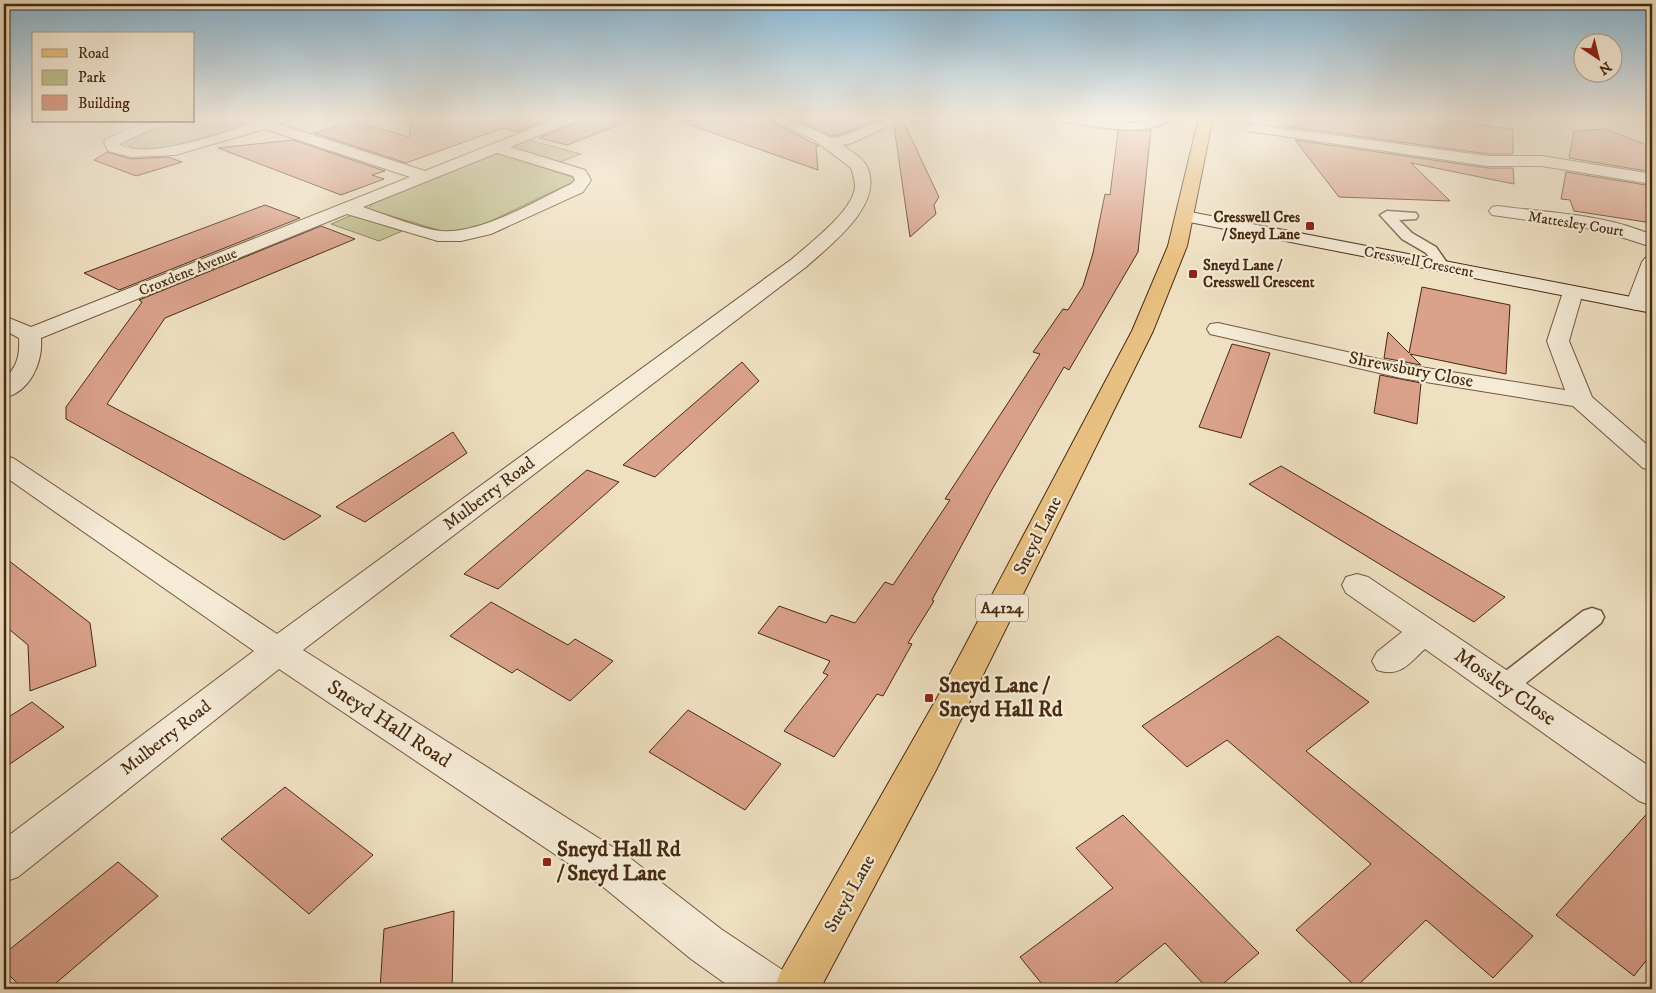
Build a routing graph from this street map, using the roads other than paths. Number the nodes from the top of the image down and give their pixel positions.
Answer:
1 (385, 163) edge
2 (457, 163) edge
3 (549, 163) edge
4 (856, 163) edge
5 (1196, 163) edge
6 (1561, 163) edge
7 (424, 176) junction
8 (1652, 179) edge
9 (347, 208) junction
10 (1498, 211) dead end
11 (1185, 216) junction
12 (1411, 216) dead end
13 (1652, 242) edge
14 (1652, 262) edge
15 (1443, 267) junction
16 (1573, 292) junction
17 (1644, 305) edge
18 (4, 322) edge
19 (1218, 329) dead end
20 (30, 335) junction
21 (4, 390) edge
22 (1581, 400) junction
23 (1652, 462) edge
24 (4, 464) edge
25 (1357, 585) dead end
26 (1592, 617) dead end
27 (1424, 632) junction
28 (278, 651) junction
29 (1389, 661) dead end
30 (1503, 686) junction
31 (1652, 789) edge
32 (4, 863) edge
33 (770, 989) edge
34 (796, 989) edge

1 - 7 street
2 - 7 street, Croxdene Avenue
3 - 9 street
4 - 28 street, Mulberry Road
5 - 11 main road, Sneyd Lane / A4124
6 - 8 street
7 - 9 street, Croxdene Avenue
9 - 20 street, Croxdene Avenue
10 - 13 street, Mattesley Court
11 - 15 street, Cresswell Crescent
11 - 34 main road, Sneyd Lane / A4124
12 - 15 lane
14 - 17 street
15 - 16 street, Cresswell Crescent
16 - 17 street, Cresswell Crescent
16 - 22 street
18 - 20 street
19 - 22 street, Shrewsbury Close
20 - 21 street
22 - 23 street
24 - 28 street, Sneyd Hall Road
25 - 27 street, Mossley Close
26 - 30 lane
27 - 29 street
27 - 30 street, Mossley Close
28 - 32 street, Mulberry Road
28 - 33 street, Sneyd Hall Road
30 - 31 street, Mossley Close

